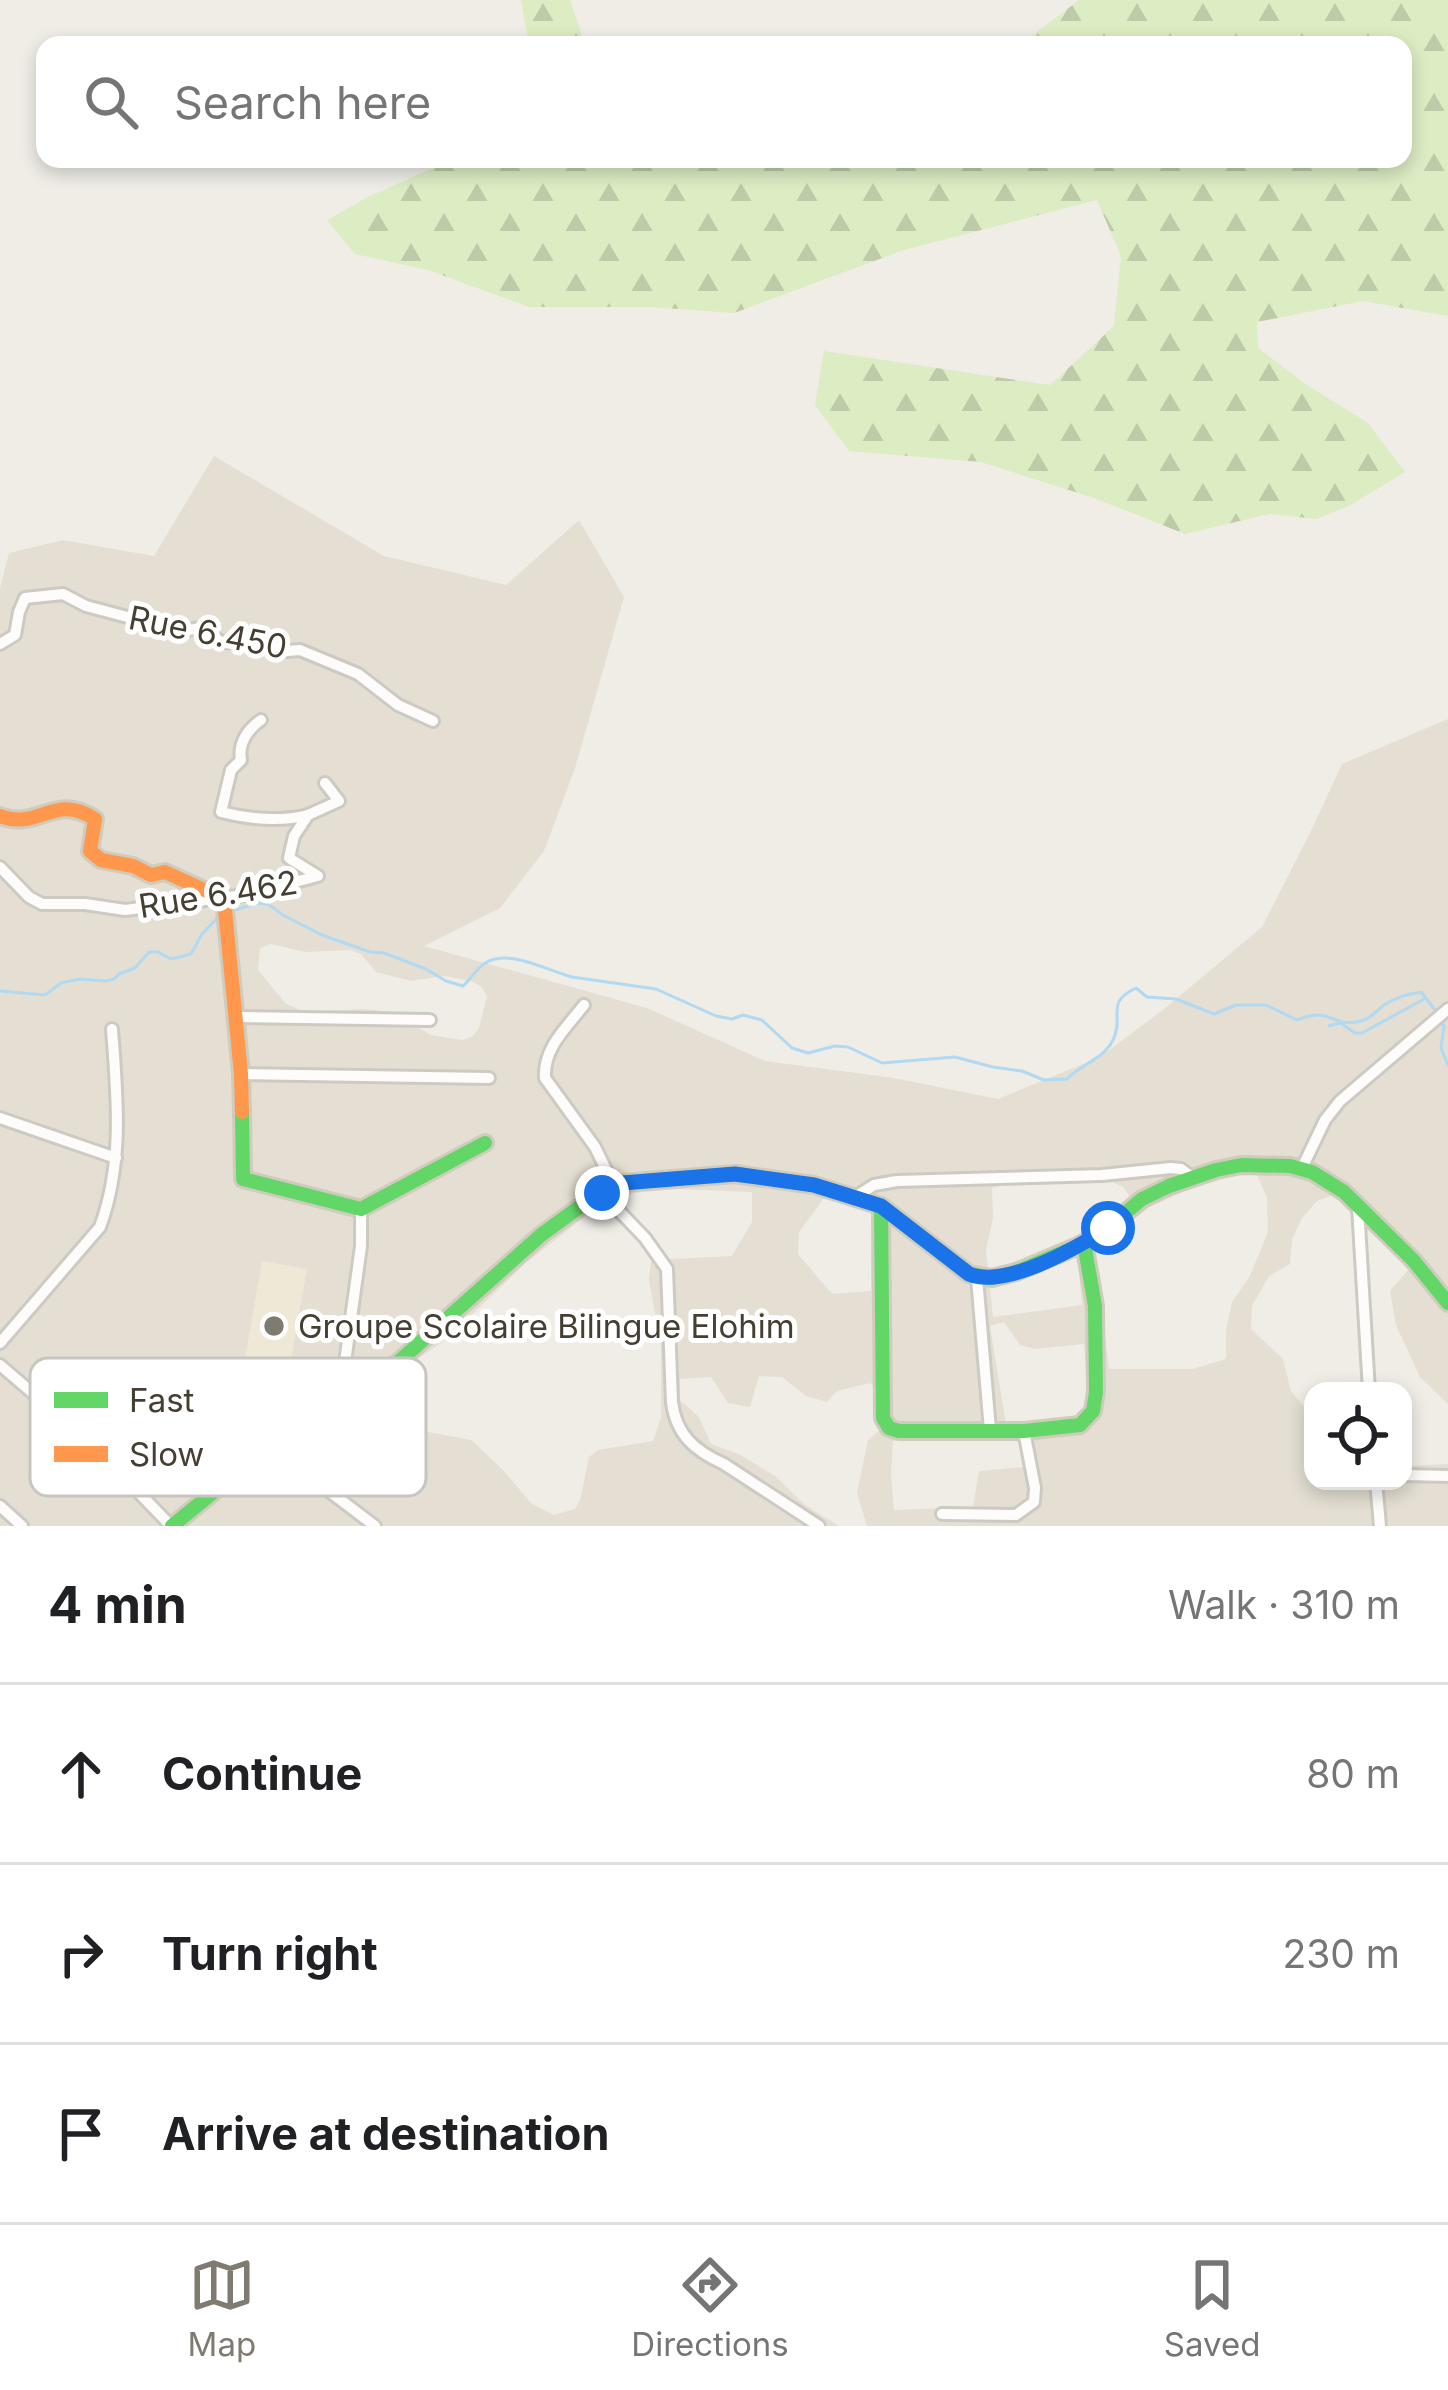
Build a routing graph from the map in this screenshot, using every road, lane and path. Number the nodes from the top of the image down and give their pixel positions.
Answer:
1 (0, 644) edge
2 (261, 720) dead end
3 (433, 721) dead end
4 (325, 783) dead end
5 (308, 815) junction
6 (0, 816) edge
7 (0, 867) edge
8 (224, 898) junction
9 (584, 1005) dead end
10 (1448, 1009) edge
11 (236, 1017) junction
12 (430, 1020) dead end
13 (112, 1028) dead end
14 (241, 1074) junction
15 (488, 1078) dead end
16 (0, 1118) edge
17 (485, 1143) dead end
18 (116, 1159) junction
19 (1301, 1168) junction
20 (1192, 1177) junction
21 (609, 1191) junction
22 (855, 1197) junction
23 (881, 1206) junction
24 (1358, 1207) junction
25 (361, 1209) junction
26 (1084, 1243) junction
27 (977, 1278) junction
28 (1448, 1303) edge
29 (0, 1343) edge
30 (345, 1358) edge
31 (403, 1358) edge
32 (0, 1364) edge
33 (1369, 1382) edge
34 (30, 1390) edge
35 (990, 1430) junction
36 (1024, 1431) junction
37 (1412, 1475) edge
38 (1448, 1476) edge
39 (1377, 1490) edge
40 (142, 1496) edge
41 (208, 1496) edge
42 (335, 1496) edge
43 (0, 1506) edge
44 (942, 1514) dead end
45 (22, 1526) edge
46 (171, 1526) edge
47 (375, 1526) edge
48 (819, 1526) edge
49 (1380, 1526) edge

1 - 3 street, Rue 6.450
2 - 5 street, Rue 6.462
4 - 5 street
5 - 8 street, Rue 6.462
6 - 8 street
7 - 8 street, Rue 6.462
8 - 11 street
9 - 21 street
10 - 19 street
11 - 12 street
11 - 14 street
13 - 18 street
14 - 15 street
14 - 25 street
16 - 18 street
17 - 25 street
18 - 29 street
19 - 20 street
19 - 24 street
20 - 22 street
20 - 26 street
21 - 22 street
21 - 31 street
21 - 48 street
22 - 23 street
23 - 27 street
23 - 35 street
24 - 28 street
24 - 33 street
25 - 30 street
26 - 27 street
26 - 36 street
27 - 35 street
32 - 34 street
35 - 36 street
36 - 44 street
37 - 38 street
39 - 49 street
40 - 46 street
41 - 46 street
42 - 47 street
43 - 45 street

